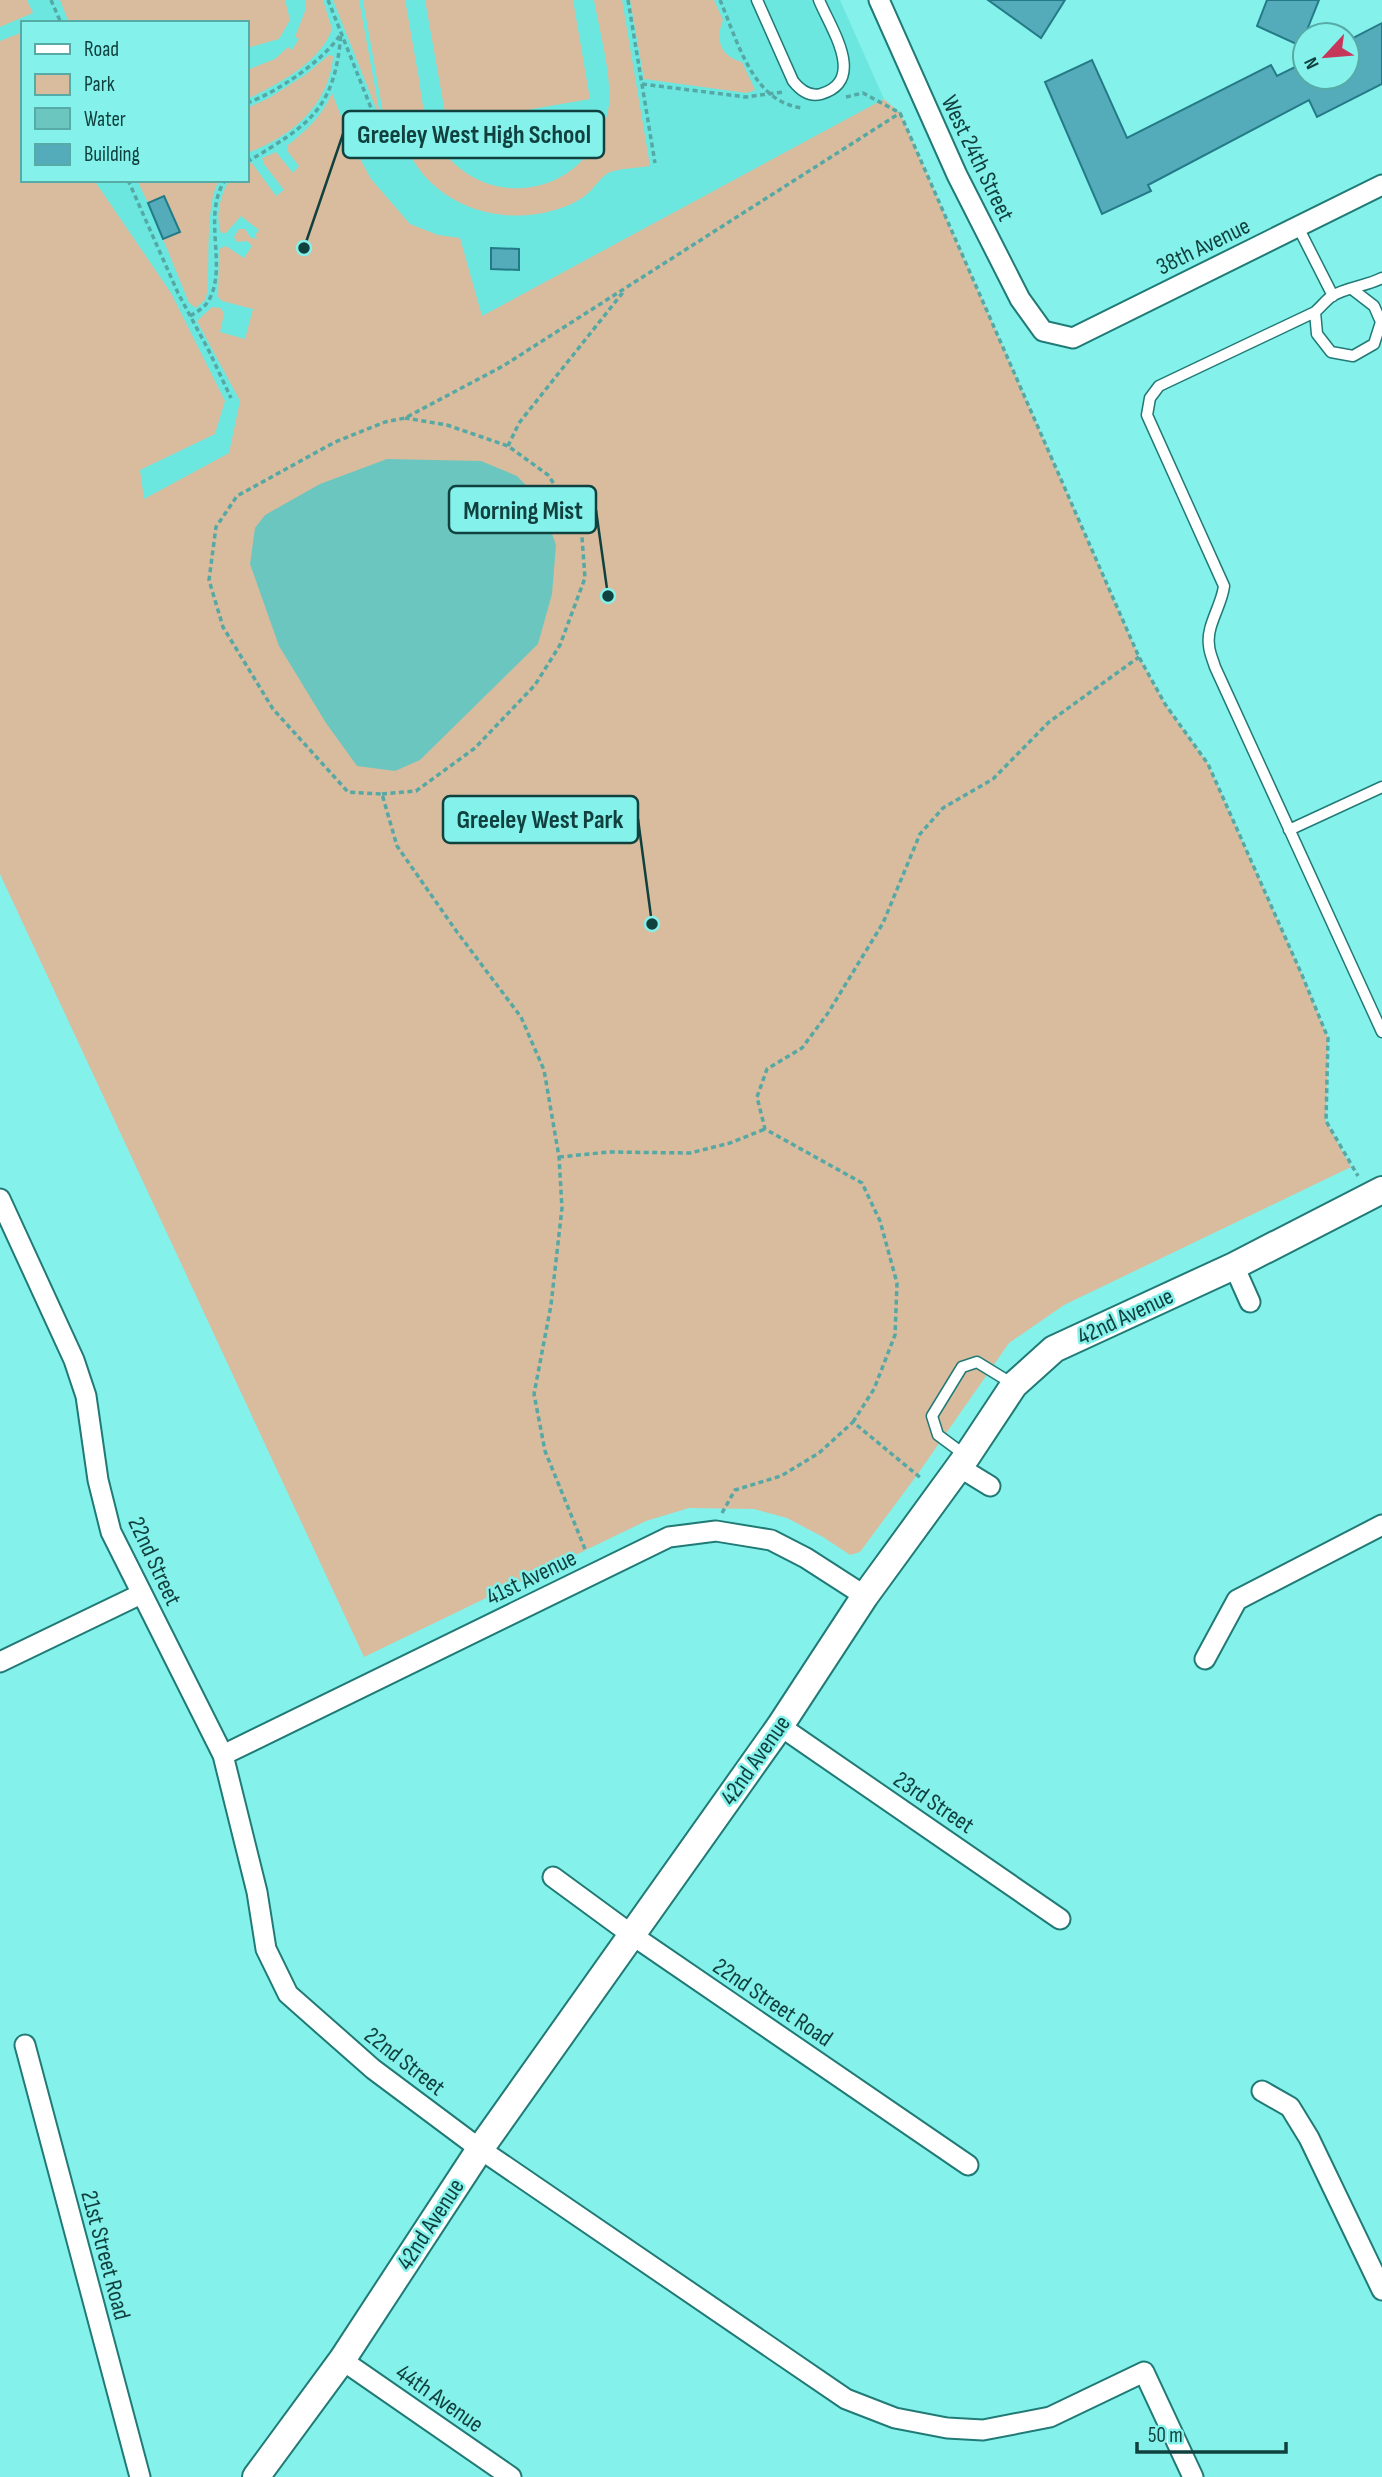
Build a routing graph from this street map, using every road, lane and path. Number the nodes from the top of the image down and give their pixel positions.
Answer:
1 (51, 0) edge
2 (328, 0) edge
3 (628, 0) edge
4 (757, 0) edge
5 (818, 0) edge
6 (879, 0) edge
7 (60, 21) edge
8 (341, 33) junction
9 (642, 84) junction
10 (798, 87) junction
11 (248, 102) edge
12 (390, 132) dead end
13 (248, 161) edge
14 (655, 163) dead end
15 (129, 182) edge
16 (224, 182) edge
17 (1382, 185) edge
18 (1298, 227) junction
19 (1382, 278) edge
20 (626, 288) junction
21 (1352, 289) junction
22 (1333, 296) junction
23 (1315, 312) junction
24 (190, 316) junction
25 (1043, 331) joint
26 (231, 398) dead end
27 (405, 418) junction
28 (508, 446) junction
29 (1139, 657) junction
30 (1382, 787) edge
31 (382, 794) junction
32 (1289, 830) junction
33 (1382, 1032) edge
34 (765, 1129) junction
35 (559, 1157) junction
36 (1377, 1193) edge
37 (0, 1199) edge
38 (1234, 1266) junction
39 (1250, 1302) dead end
40 (1014, 1385) junction
41 (853, 1422) junction
42 (963, 1462) junction
43 (990, 1486) dead end
44 (940, 1492) junction
45 (1382, 1525) edge
46 (716, 1531) junction
47 (585, 1549) dead end
48 (141, 1594) junction
49 (865, 1596) junction
50 (1205, 1659) dead end
51 (0, 1662) edge
52 (779, 1726) junction
53 (223, 1755) junction
54 (553, 1877) dead end
55 (1060, 1919) dead end
56 (632, 1935) junction
57 (25, 2045) dead end
58 (1262, 2091) dead end
59 (480, 2149) junction
60 (968, 2165) dead end
61 (1382, 2290) edge
62 (342, 2360) junction
63 (140, 2477) edge
64 (256, 2477) edge
65 (511, 2477) edge
66 (1193, 2477) edge

1 - 7 path
2 - 8 path
3 - 9 path
4 - 10 lane
5 - 10 lane
6 - 25 street, West 24th Street
8 - 11 path
8 - 12 path
8 - 13 path
9 - 10 path
9 - 14 path
15 - 24 path
16 - 24 path
17 - 18 street, 38th Avenue
18 - 22 lane
18 - 25 street, 38th Avenue
19 - 21 lane
20 - 27 path
20 - 28 path
20 - 29 path
21 - 22 lane
21 - 23 lane
22 - 23 lane
23 - 32 lane
24 - 26 path
27 - 28 path
27 - 31 path
28 - 31 path
29 - 34 path
29 - 36 path
30 - 32 lane
31 - 35 path
32 - 33 lane
34 - 35 path
34 - 41 path
35 - 47 path
36 - 38 street, 42nd Avenue
37 - 48 street, 22nd Street
38 - 39 street
38 - 40 street, 42nd Avenue
40 - 42 street, 42nd Avenue
40 - 42 lane
41 - 44 path
41 - 46 path
42 - 43 street
42 - 44 street, 42nd Avenue
44 - 49 street, 42nd Avenue
45 - 50 street
46 - 49 street, 41st Avenue
46 - 53 street, 41st Avenue
48 - 51 street
48 - 53 street, 22nd Street
49 - 52 street, 42nd Avenue
52 - 55 street, 23rd Street
52 - 56 street, 42nd Avenue
53 - 59 street, 22nd Street
54 - 56 street, 22nd Street Road
56 - 59 street, 42nd Avenue
56 - 60 street, 22nd Street Road
57 - 63 street, 21st Street Road
58 - 61 street
59 - 62 street, 42nd Avenue
59 - 66 street, 22nd Street
62 - 64 street, 42nd Avenue
62 - 65 street, 44th Avenue

